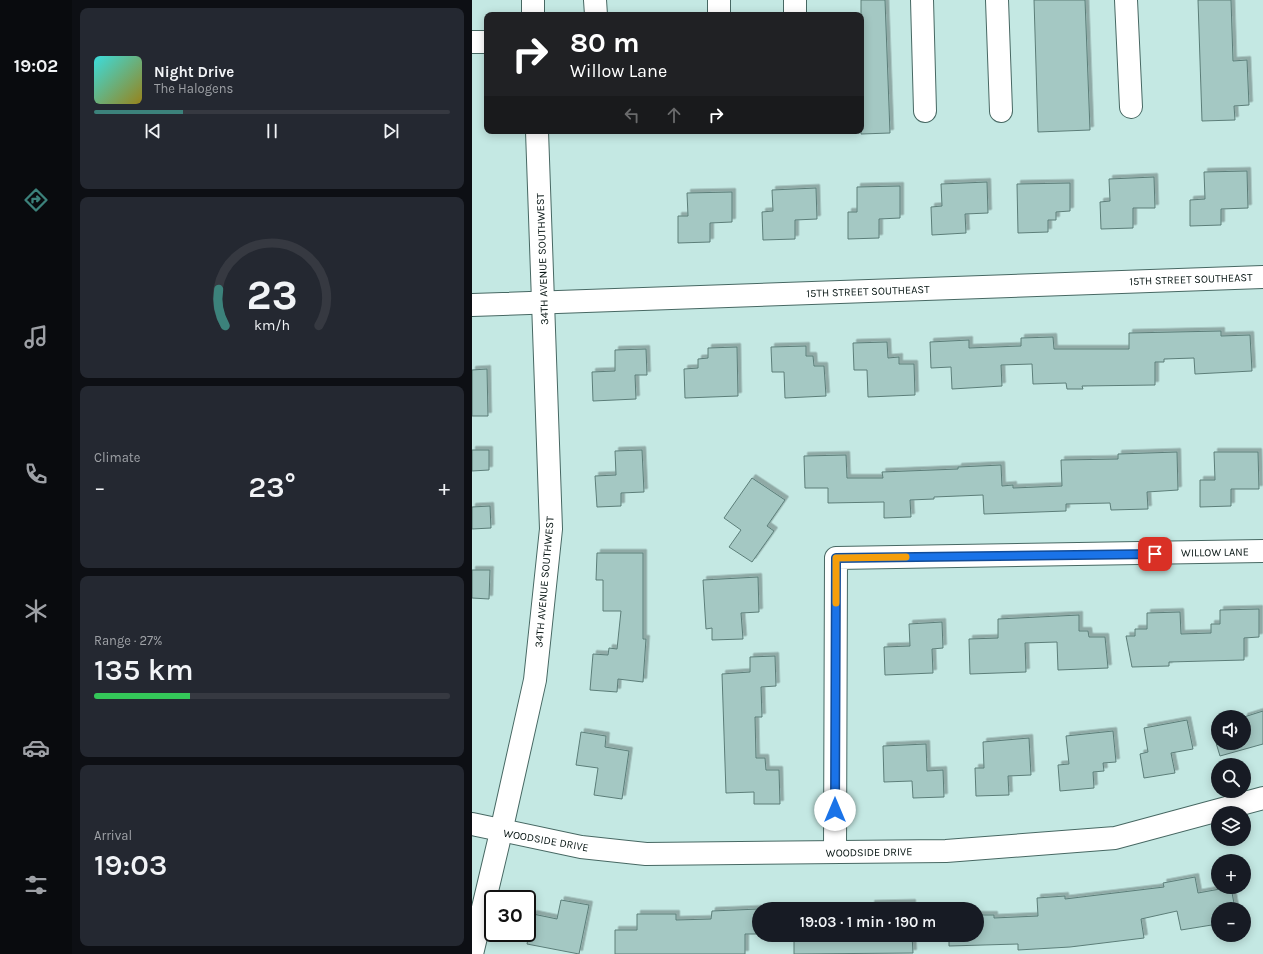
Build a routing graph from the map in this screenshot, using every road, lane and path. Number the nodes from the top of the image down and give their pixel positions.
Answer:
1 (533, 0) edge
2 (595, 0) edge
3 (719, 0) edge
4 (795, 0) edge
5 (922, 0) edge
6 (997, 0) edge
7 (1126, 0) edge
8 (533, 12) edge
9 (596, 12) edge
10 (719, 12) edge
11 (795, 12) edge
12 (472, 42) edge
13 (484, 42) edge
14 (1131, 107) dead end
15 (1001, 110) dead end
16 (926, 111) dead end
17 (537, 134) edge
18 (1263, 277) edge
19 (543, 302) junction
20 (472, 305) edge
21 (1263, 551) edge
22 (1263, 798) edge
23 (472, 824) edge
24 (501, 832) junction
25 (835, 852) junction
26 (472, 954) edge

1 - 8 street
2 - 9 street
3 - 10 street
4 - 11 street
5 - 16 street
6 - 15 street
7 - 14 street
12 - 13 street
17 - 19 street, 34TH AVENUE SOUTHWEST
18 - 19 street, 15TH STREET SOUTHEAST
19 - 20 street, 15TH STREET SOUTHEAST
19 - 24 street, 34TH AVENUE SOUTHWEST
21 - 25 street, WILLOW LANE
22 - 25 street, WOODSIDE DRIVE
23 - 24 street, WOODSIDE DRIVE
24 - 25 street, WOODSIDE DRIVE
24 - 26 street, 34TH AVENUE SOUTHWEST

